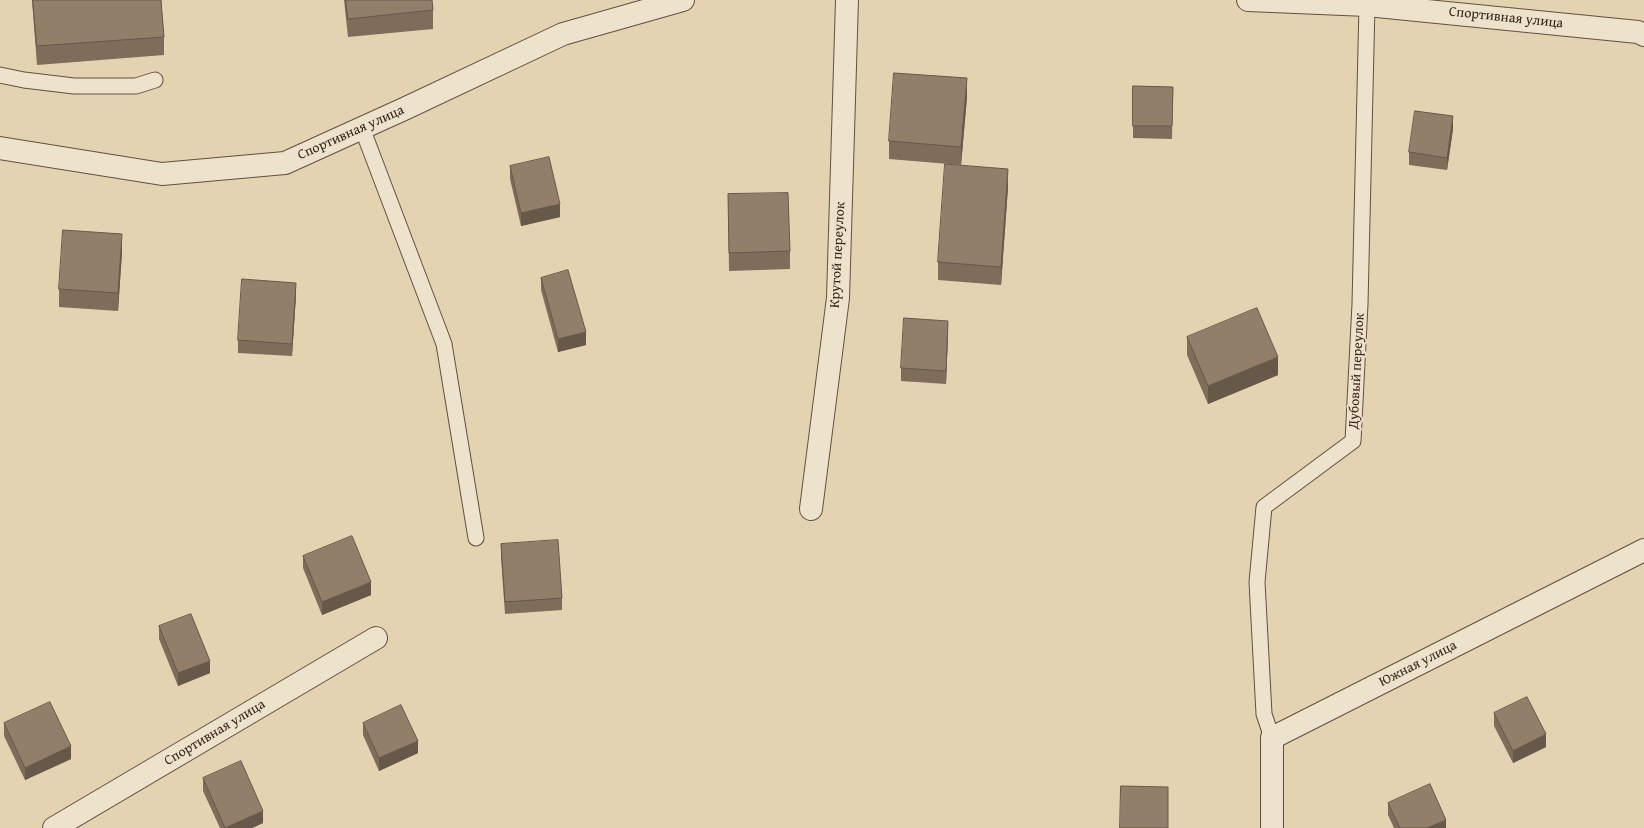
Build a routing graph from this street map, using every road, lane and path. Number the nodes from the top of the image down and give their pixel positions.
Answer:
1 (684, 0) edge
2 (847, 0) edge
3 (1248, 0) edge
4 (1367, 5) junction
5 (1644, 35) edge
6 (0, 74) edge
7 (155, 80) dead end
8 (362, 128) junction
9 (0, 148) edge
10 (811, 509) dead end
11 (476, 538) dead end
12 (1644, 550) edge
13 (376, 638) dead end
14 (1272, 738) junction
15 (54, 828) edge
16 (1272, 828) edge

1 - 8 street, Спортивная улица
2 - 10 street, Крутой переулок
3 - 4 street, Спортивная улица
4 - 5 street, Спортивная улица
4 - 14 lane, Дубовый переулок
6 - 7 lane
8 - 9 street, Спортивная улица
8 - 11 lane
12 - 14 street, Южная улица
13 - 15 street, Спортивная улица
14 - 16 street

